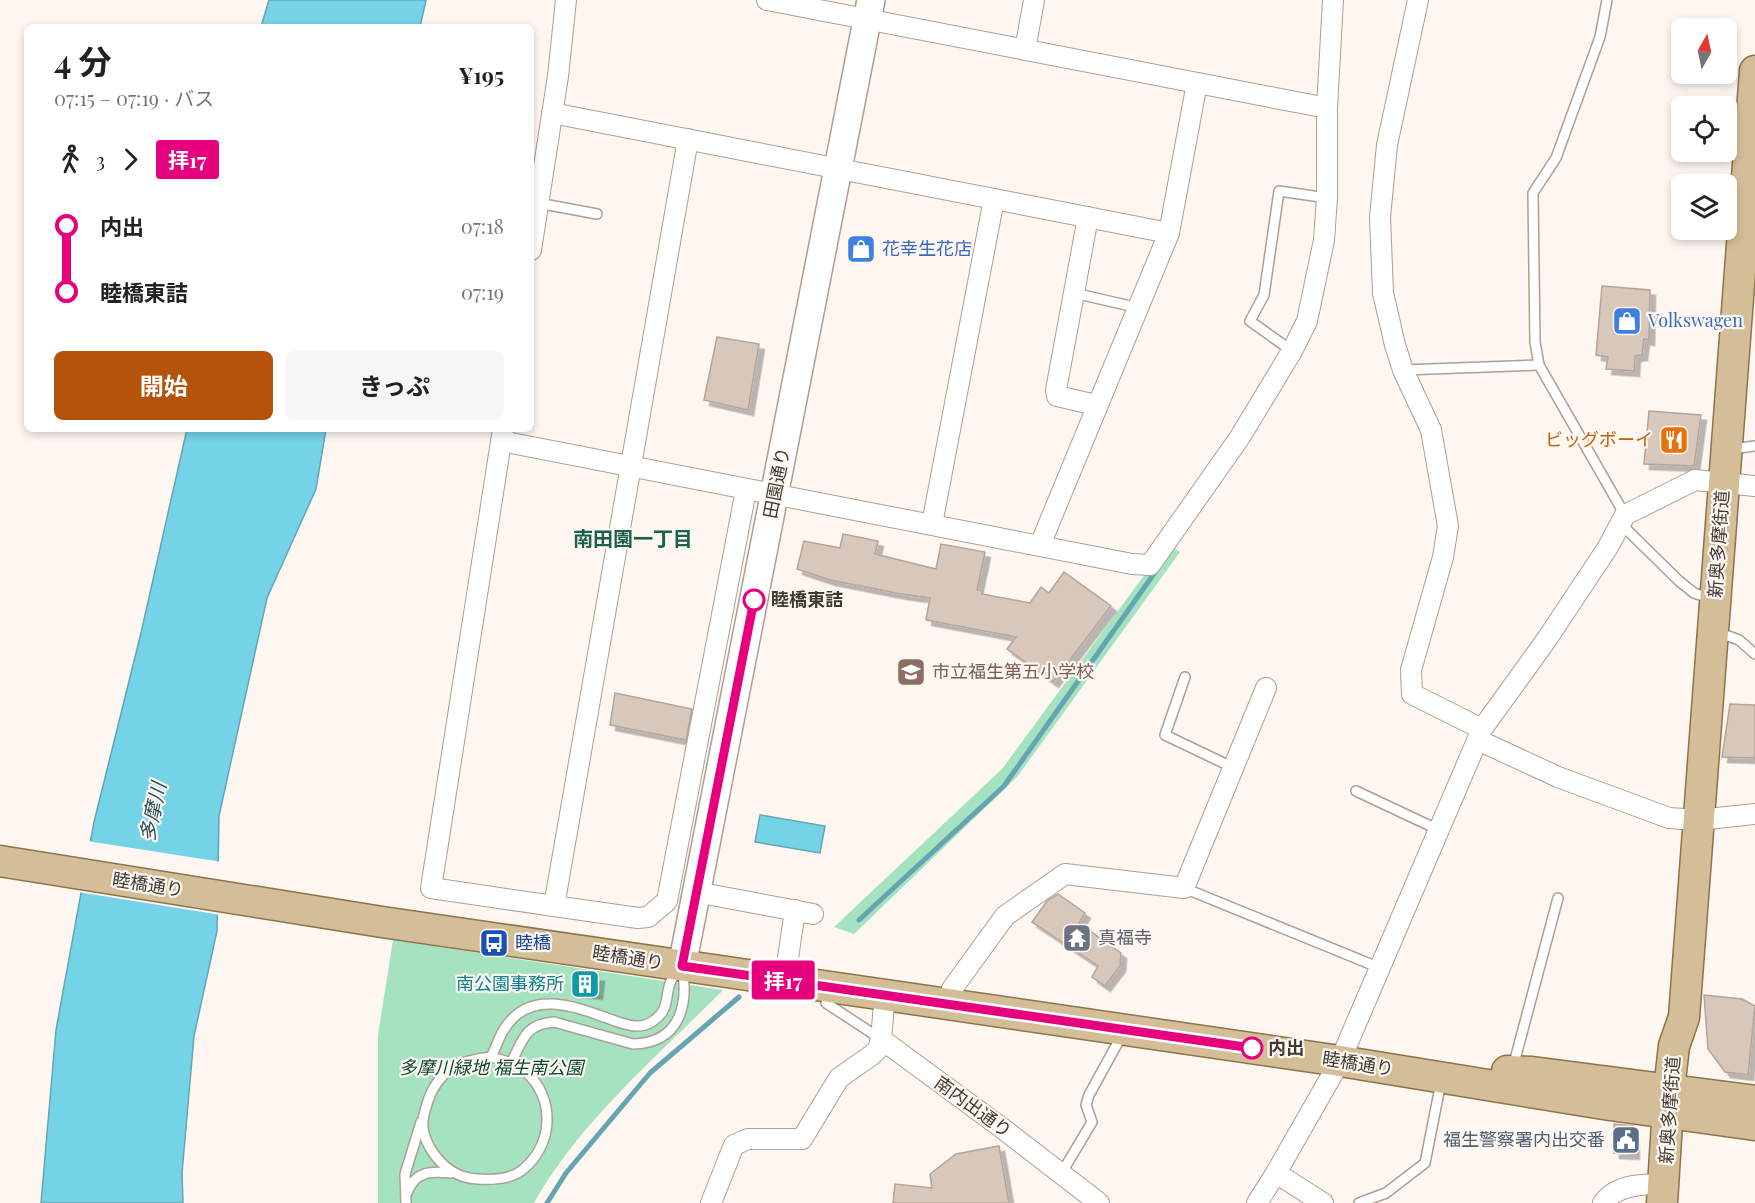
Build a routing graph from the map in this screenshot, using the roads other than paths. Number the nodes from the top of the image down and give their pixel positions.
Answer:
1 (566, 0) edge
2 (772, 0) edge
3 (1034, 0) edge
4 (1333, 0) edge
5 (1418, 0) edge
6 (1607, 0) edge
7 (869, 10) edge
8 (1025, 50) junction
9 (1755, 71) edge
10 (1197, 83) junction
11 (1327, 108) junction
12 (552, 112) junction
13 (688, 139) junction
14 (838, 168) junction
15 (1327, 198) junction
16 (994, 199) junction
17 (538, 203) junction
18 (1750, 212) edge
19 (597, 214) dead end
20 (1088, 217) junction
21 (534, 230) edge
22 (1169, 233) junction
23 (1073, 293) junction
24 (1139, 308) junction
25 (1292, 351) junction
26 (1539, 365) junction
27 (1403, 370) junction
28 (1096, 405) junction
29 (502, 435) edge
30 (1741, 448) edge
31 (631, 466) junction
32 (1723, 483) junction
33 (1755, 486) edge
34 (746, 490) junction
35 (775, 495) junction
36 (1622, 519) junction
37 (932, 524) junction
38 (1040, 545) junction
39 (1715, 600) junction
40 (1712, 630) junction
41 (1755, 654) edge
42 (1185, 677) dead end
43 (1266, 688) dead end
44 (1480, 734) junction
45 (1234, 768) junction
46 (1356, 791) dead end
47 (1755, 814) edge
48 (1698, 820) junction
49 (1439, 830) junction
50 (0, 844) edge
51 (0, 861) edge
52 (1184, 888) junction
53 (696, 892) junction
54 (1558, 898) dead end
55 (554, 906) junction
56 (382, 914) junction
57 (684, 958) junction
58 (787, 965) junction
59 (1380, 968) junction
60 (952, 988) junction
61 (885, 994) junction
62 (826, 1003) dead end
63 (1124, 1030) junction
64 (881, 1040) junction
65 (1344, 1054) junction
66 (491, 1057) junction
67 (511, 1063) junction
68 (1442, 1077) junction
69 (1510, 1081) junction
70 (1755, 1101) edge
71 (1678, 1102) junction
72 (421, 1122) junction
73 (1755, 1125) edge
74 (452, 1173) junction
75 (1276, 1173) junction
76 (1062, 1174) junction
77 (1668, 1197) edge
78 (406, 1201) edge
79 (1605, 1201) edge
80 (711, 1203) edge
81 (1099, 1203) edge
82 (1257, 1203) edge
83 (1323, 1203) edge
84 (1359, 1203) edge

1 - 12 street
2 - 7 street
3 - 8 street
4 - 11 street
5 - 27 street
6 - 26 lane
7 - 8 street
7 - 14 street, 田園通り
8 - 10 street
9 - 18 main road, 新奥多摩街道
10 - 11 street
10 - 22 street
11 - 15 street
12 - 13 street
12 - 17 street
13 - 14 street
13 - 31 street
14 - 16 street
14 - 35 street, 田園通り
15 - 25 street
15 - 25 lane
16 - 20 street
16 - 37 street
17 - 19 lane
17 - 21 street
18 - 30 main road, 新奥多摩街道
20 - 22 street
20 - 23 street
22 - 24 street
23 - 24 lane
23 - 28 street
24 - 28 street
25 - 38 street
26 - 27 lane
26 - 36 lane
27 - 44 street
28 - 38 street
29 - 31 street
29 - 55 street
30 - 32 main road, 新奥多摩街道
31 - 34 street
31 - 55 street
32 - 33 street
32 - 36 street
32 - 39 main road, 新奥多摩街道
34 - 35 street
34 - 55 street
35 - 37 street
35 - 53 street, 田園通り
36 - 39 lane
36 - 44 street
37 - 38 street
39 - 40 main road, 新奥多摩街道
40 - 41 lane
40 - 48 main road, 新奥多摩街道
42 - 45 lane
43 - 45 street
44 - 48 street
44 - 49 street
45 - 52 street
46 - 49 lane
47 - 48 street
48 - 71 main road, 新奥多摩街道
49 - 59 street
50 - 56 main road, 睦橋通り
51 - 56 main road, 睦橋通り
52 - 59 lane
52 - 60 street
53 - 57 street, 田園通り
53 - 58 street
54 - 69 lane
56 - 57 main road, 睦橋通り
57 - 58 main road, 睦橋通り
57 - 61 main road, 睦橋通り
57 - 66 lane
57 - 67 lane
58 - 60 main road, 睦橋通り
59 - 65 street
60 - 65 main road, 睦橋通り
61 - 63 main road, 睦橋通り
61 - 64 street
62 - 64 lane
63 - 65 main road, 睦橋通り
63 - 76 lane
64 - 76 street, 南内出通り
64 - 80 street
65 - 68 main road, 睦橋通り
65 - 69 main road, 睦橋通り
65 - 75 street
66 - 67 lane
66 - 72 lane
67 - 74 lane
68 - 69 main road, 睦橋通り
68 - 84 lane
69 - 71 main road, 睦橋通り
70 - 71 main road, 睦橋通り
71 - 73 main road, 睦橋通り
71 - 77 main road, 新奥多摩街道
72 - 74 lane
72 - 78 lane
74 - 78 lane
75 - 82 street
75 - 83 street
76 - 81 street, 南内出通り
77 - 79 street

